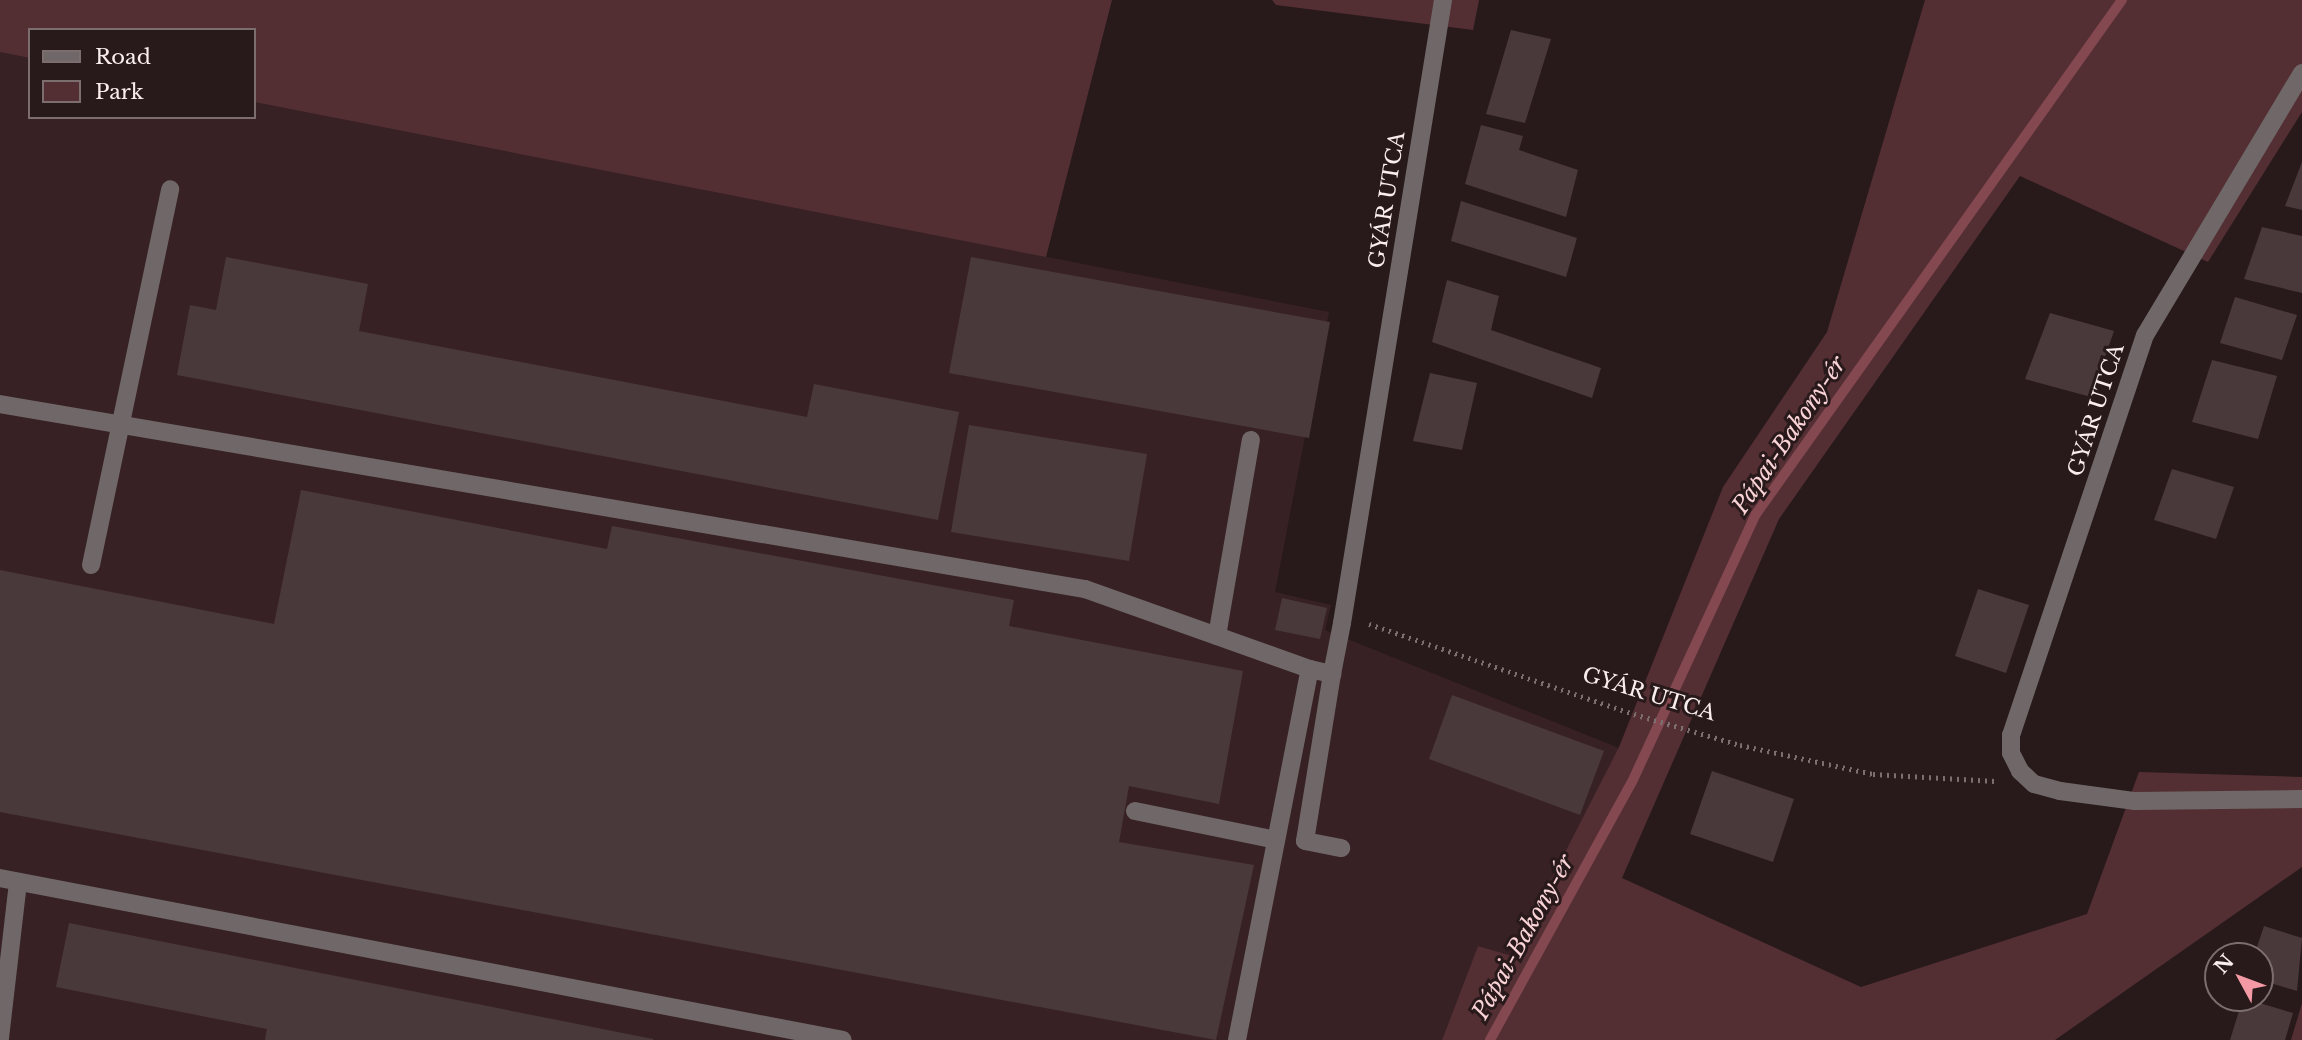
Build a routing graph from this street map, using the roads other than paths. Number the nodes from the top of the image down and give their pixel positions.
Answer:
1 (1443, 0) edge
2 (2302, 73) edge
3 (170, 189) dead end
4 (0, 404) edge
5 (119, 424) junction
6 (1251, 440) dead end
7 (92, 565) dead end
8 (1217, 636) junction
9 (1310, 669) junction
10 (1332, 674) junction
11 (2302, 799) edge
12 (1135, 811) dead end
13 (1276, 840) junction
14 (1341, 848) dead end
15 (0, 878) edge
16 (18, 881) junction
17 (0, 1038) edge
18 (843, 1040) edge
19 (1237, 1040) edge

1 - 10 street, GYÁR UTCA
2 - 11 street, GYÁR UTCA
3 - 5 street
4 - 5 street
5 - 7 street
5 - 8 street
6 - 8 street
8 - 9 street
9 - 10 street
9 - 13 street
10 - 14 street
12 - 13 street
13 - 19 street
15 - 16 street
16 - 17 street
16 - 18 street

